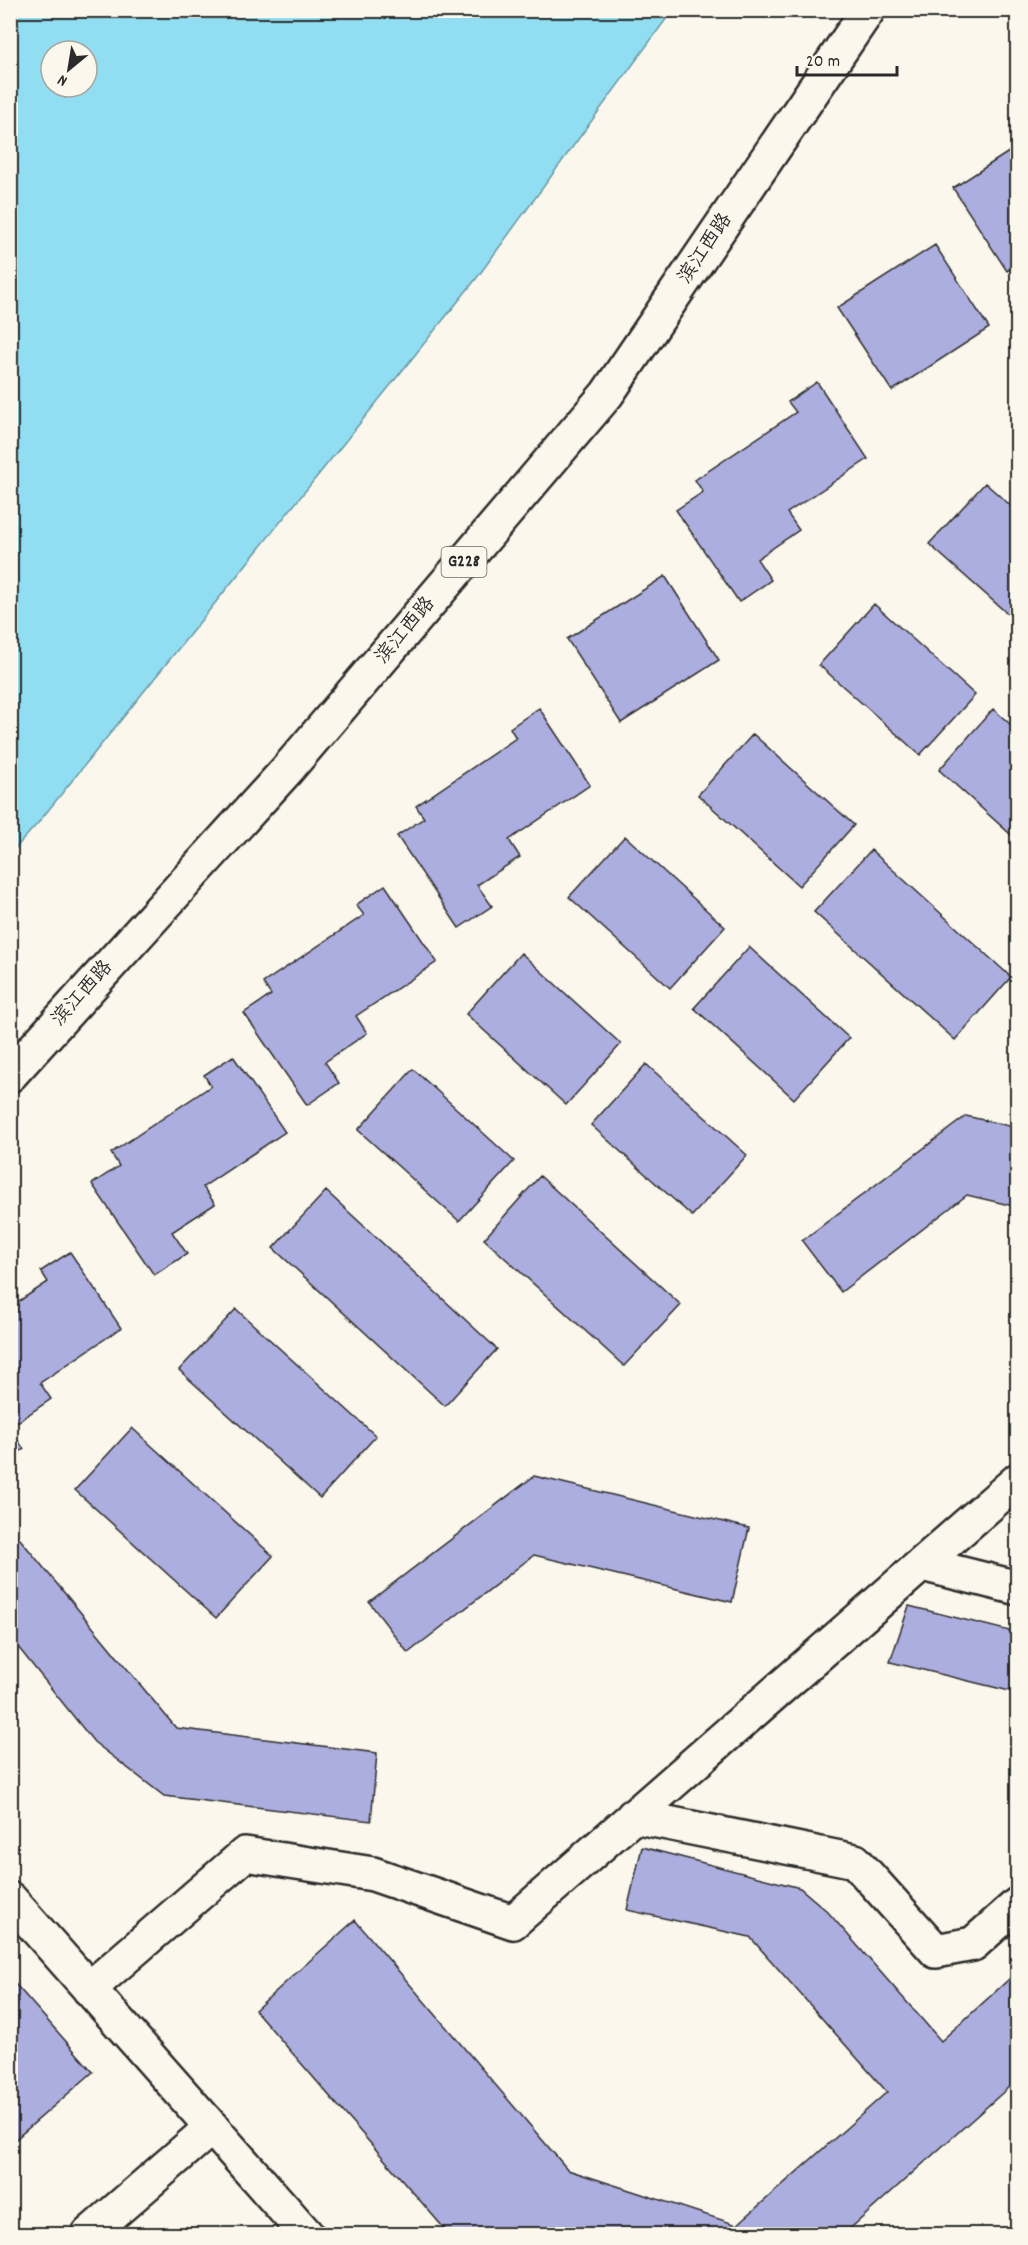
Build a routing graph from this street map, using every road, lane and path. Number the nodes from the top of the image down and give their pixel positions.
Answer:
1 (868, 10) edge
2 (10, 1075) edge
3 (1017, 1480) edge
4 (921, 1564) junction
5 (1017, 1588) edge
6 (633, 1816) junction
7 (10, 1899) edge
8 (1017, 1904) edge
9 (89, 1989) junction
10 (212, 2127) junction
11 (88, 2235) edge
12 (306, 2235) edge

1 - 2 main road, 滨江西路 / G228
3 - 4 main road
4 - 5 main road
4 - 6 main road
6 - 8 main road
6 - 9 main road
7 - 9 main road
9 - 10 main road
10 - 11 main road
10 - 12 main road

